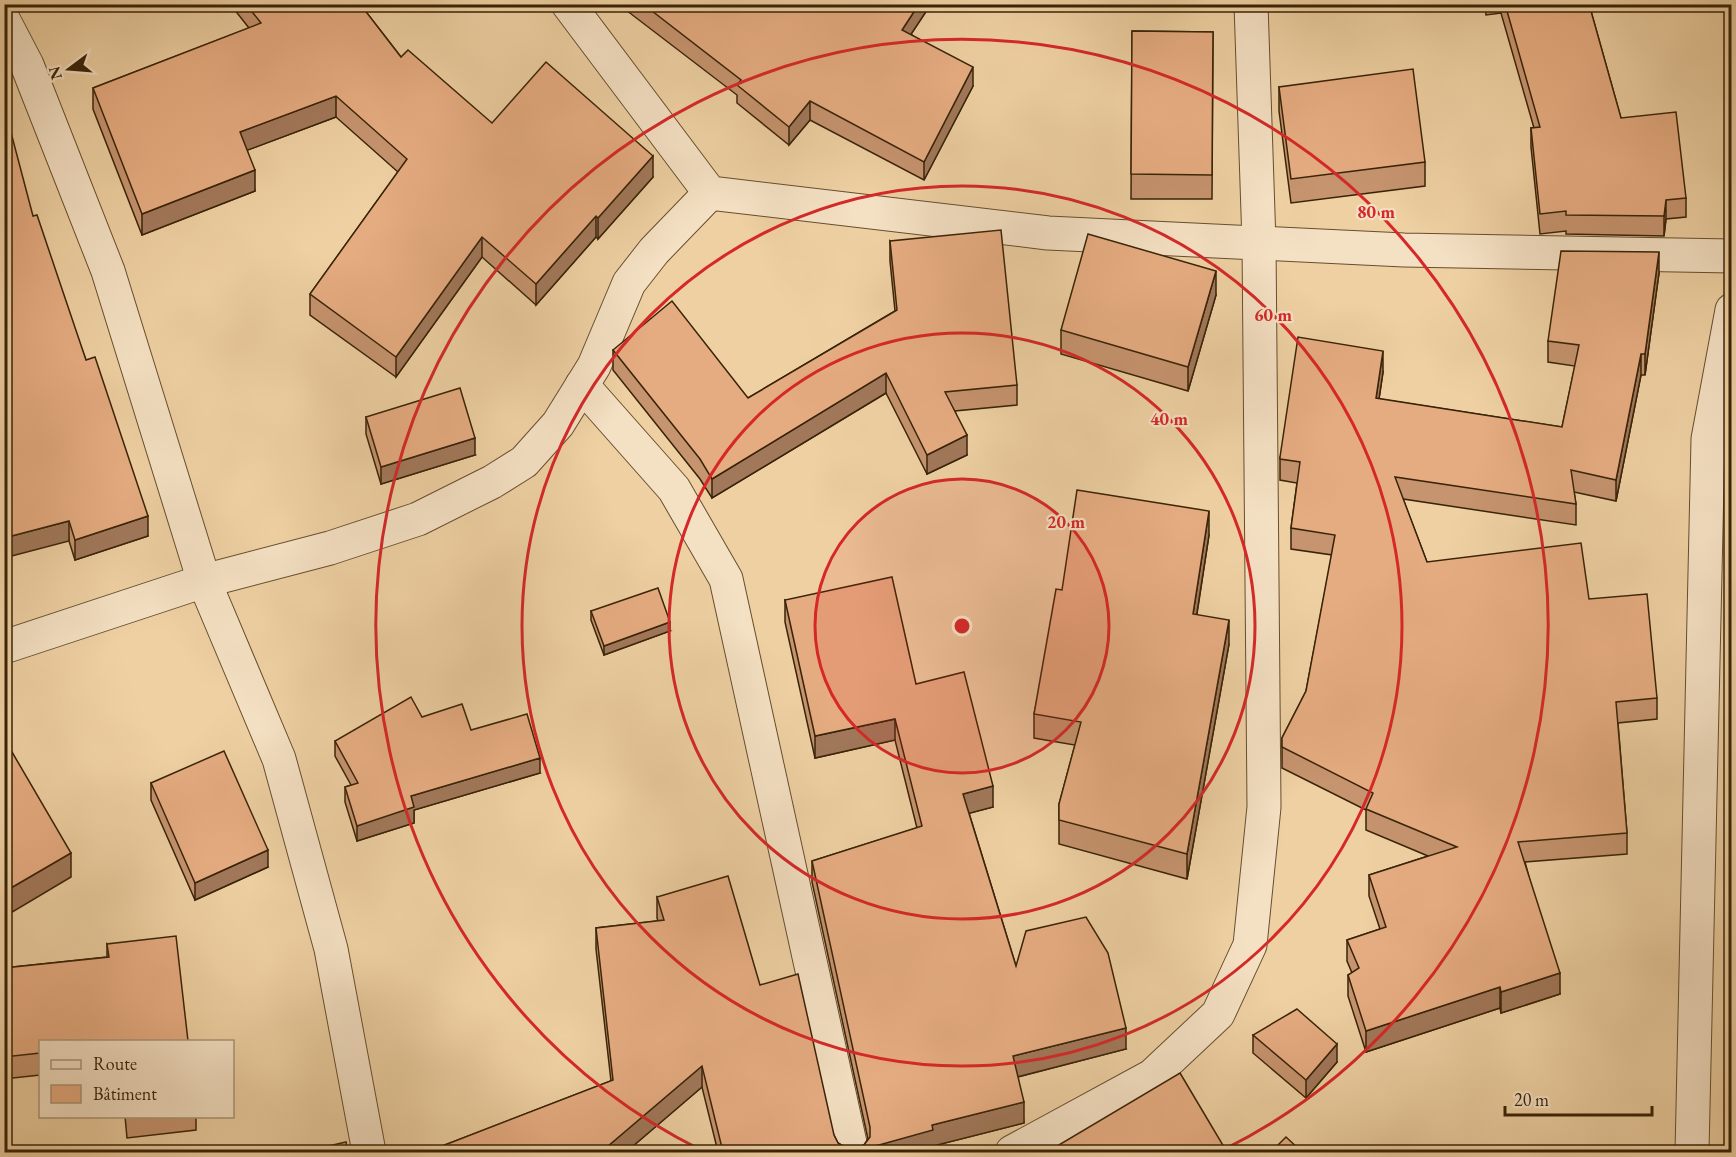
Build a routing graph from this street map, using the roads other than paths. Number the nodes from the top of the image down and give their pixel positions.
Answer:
1 (568, 4) edge
2 (1251, 4) edge
3 (4, 21) edge
4 (710, 193) junction
5 (1259, 243) junction
6 (1731, 256) edge
7 (1731, 310) edge
8 (582, 385) junction
9 (204, 581) junction
10 (4, 647) edge
11 (369, 1152) edge
12 (852, 1152) edge
13 (1012, 1152) edge
14 (1692, 1152) edge

1 - 4 street
2 - 5 street
3 - 9 street
4 - 5 street
4 - 8 street
5 - 6 street
5 - 13 street
7 - 14 street
8 - 9 street
8 - 12 street
9 - 10 street
9 - 11 street

